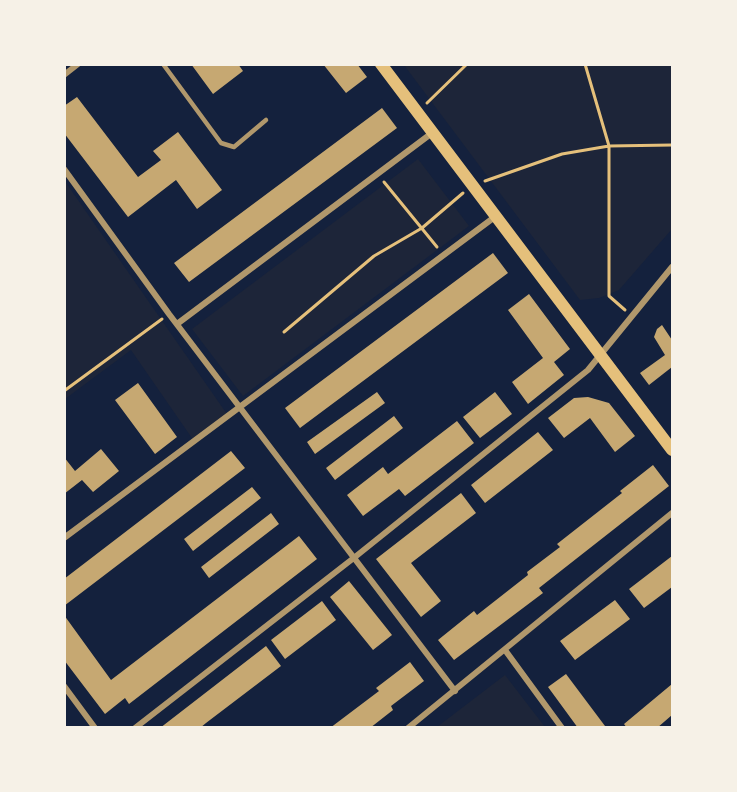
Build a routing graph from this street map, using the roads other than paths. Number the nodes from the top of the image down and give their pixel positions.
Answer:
1 (78, 64) edge
2 (163, 64) edge
3 (381, 64) edge
4 (64, 75) edge
5 (266, 120) dead end
6 (433, 132) junction
7 (64, 169) edge
8 (496, 216) junction
9 (672, 267) edge
10 (177, 324) junction
11 (601, 355) junction
12 (240, 409) junction
13 (672, 450) edge
14 (672, 513) edge
15 (64, 538) edge
16 (355, 557) junction
17 (505, 650) junction
18 (64, 686) edge
19 (455, 691) junction
20 (95, 728) edge
21 (135, 728) edge
22 (408, 728) edge
23 (562, 728) edge

1 - 4 street
2 - 5 lane
3 - 6 main road
6 - 8 main road
6 - 10 street
7 - 10 street
8 - 11 main road
8 - 12 street
9 - 11 street
10 - 12 street
11 - 13 main road
11 - 16 street
12 - 15 street
12 - 16 street
14 - 17 street
16 - 19 street
16 - 21 street
17 - 19 street
17 - 23 street
18 - 20 street
19 - 22 street

